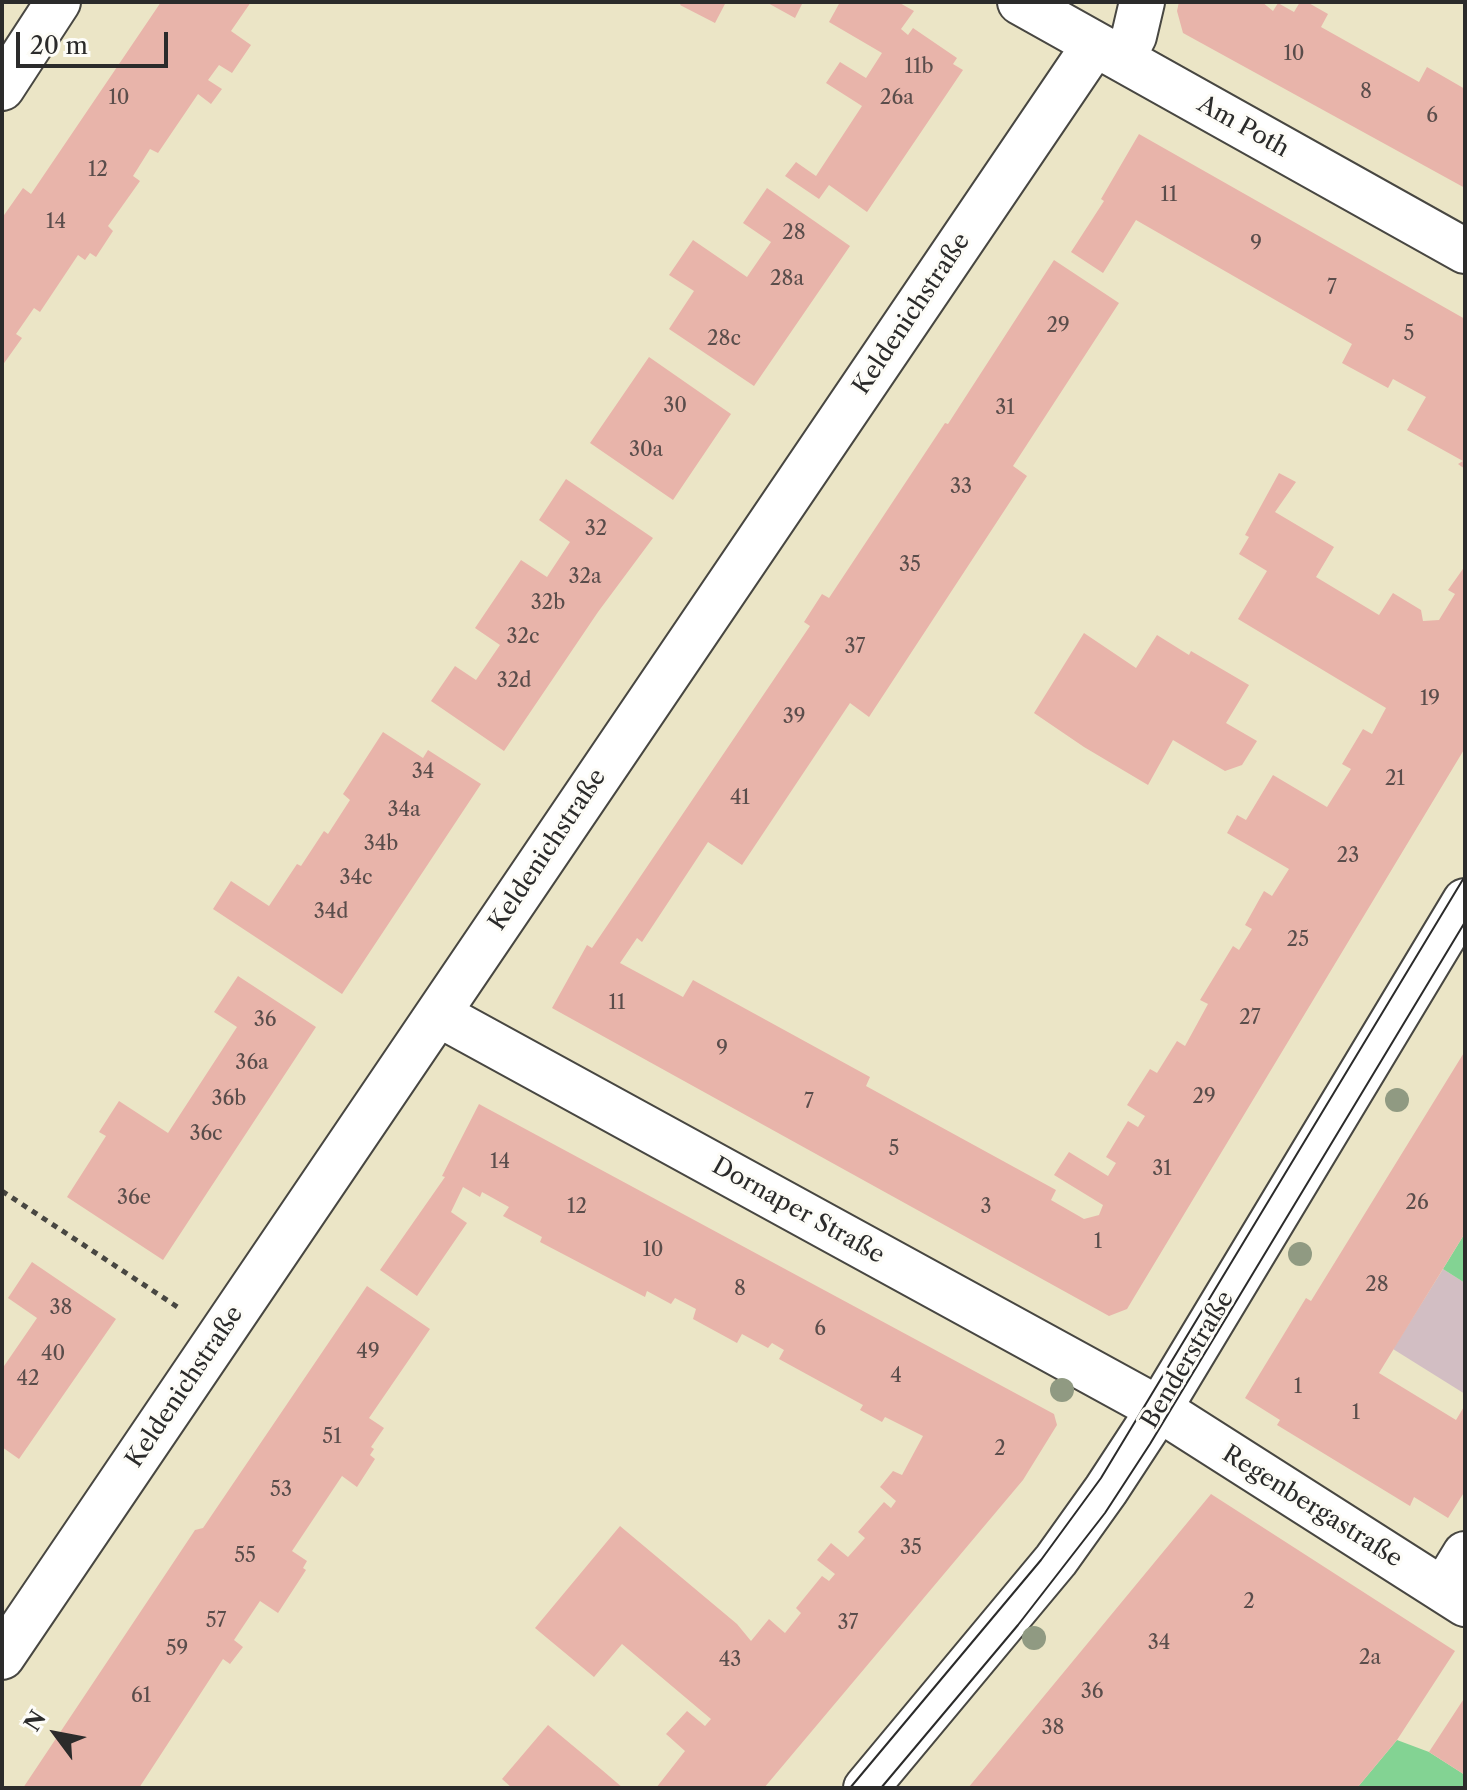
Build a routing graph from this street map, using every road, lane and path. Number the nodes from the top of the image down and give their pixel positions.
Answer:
1 (58, 2) edge
2 (1020, 2) edge
3 (1142, 2) edge
4 (1108, 52) junction
5 (2, 88) edge
6 (1465, 251) edge
7 (1465, 901) edge
8 (438, 1014) junction
9 (2, 1191) edge
10 (220, 1336) junction
11 (1159, 1409) junction
12 (1458, 1583) edge
13 (2, 1657) edge
14 (866, 1788) edge

1 - 5 street
2 - 4 street, Am Poth
3 - 4 street, Keldenichstraße
4 - 6 street, Am Poth
4 - 8 street, Keldenichstraße
7 - 11 street, Benderstraße
8 - 10 street, Keldenichstraße
8 - 11 street, Dornaper Straße
9 - 10 path
10 - 13 street, Keldenichstraße
11 - 12 street, Regenbergastraße
11 - 14 street, Benderstraße

